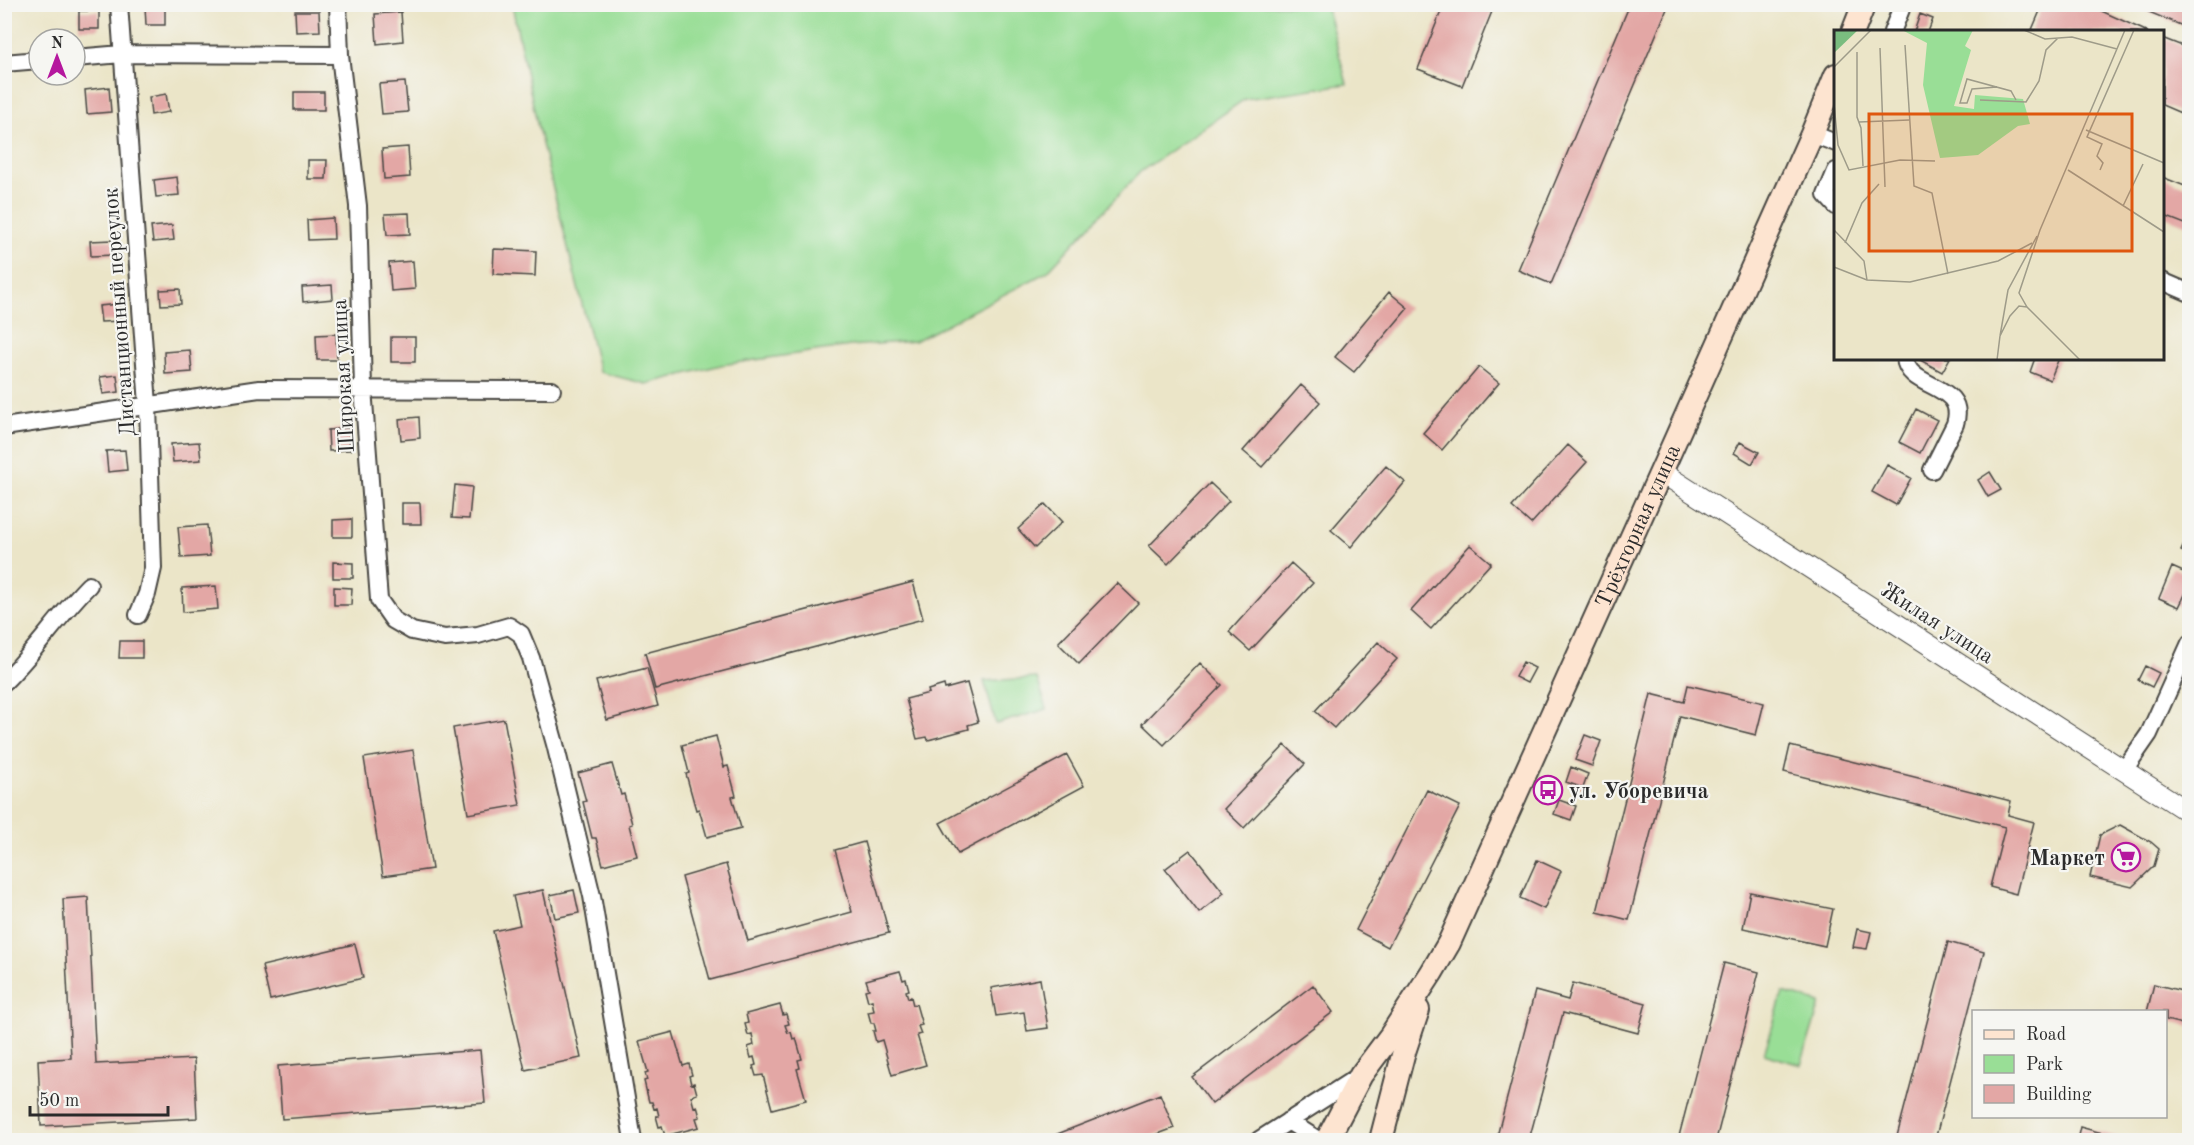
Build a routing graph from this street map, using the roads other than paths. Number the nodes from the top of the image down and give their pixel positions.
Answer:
1 (119, 4) edge
2 (338, 4) edge
3 (1864, 4) edge
4 (1903, 4) edge
5 (1854, 30) edge
6 (1893, 30) edge
7 (122, 54) junction
8 (340, 55) junction
9 (87, 56) edge
10 (27, 61) edge
11 (4, 63) edge
12 (1834, 80) edge
13 (1812, 134) junction
14 (1834, 142) edge
15 (1834, 176) edge
16 (1834, 204) edge
17 (2164, 281) edge
18 (2190, 293) edge
19 (1905, 360) edge
20 (363, 388) junction
21 (552, 390) dead end
22 (148, 405) junction
23 (4, 427) edge
24 (1932, 470) dead end
25 (1661, 472) junction
26 (89, 585) dead end
27 (138, 615) dead end
28 (2190, 643) edge
29 (4, 682) edge
30 (2124, 770) junction
31 (2190, 813) edge
32 (1432, 972) junction
33 (1361, 1075) junction
34 (1288, 1122) junction
35 (633, 1140) edge
36 (1259, 1140) edge
37 (1318, 1140) edge
38 (1327, 1140) edge
39 (1381, 1140) edge

1 - 7 street, Дистанционный переулок
2 - 8 street, Широкая улица
3 - 5 main road
4 - 6 street
7 - 8 street
7 - 9 street
7 - 22 street, Дистанционный переулок
8 - 20 street, Широкая улица
10 - 11 street
12 - 13 main road, Трёхгорная улица
13 - 14 street
13 - 25 main road, Трёхгорная улица
15 - 16 street
17 - 18 street
19 - 24 street
20 - 21 street
20 - 22 street
20 - 35 street, Широкая улица
22 - 23 street
22 - 27 street, Дистанционный переулок
25 - 30 street, Жилая улица
25 - 32 main road, Трёхгорная улица
26 - 29 street
28 - 30 street
30 - 31 street, Жилая улица
32 - 33 main road
32 - 39 main road
33 - 34 street
33 - 38 main road
34 - 36 street
34 - 37 street

